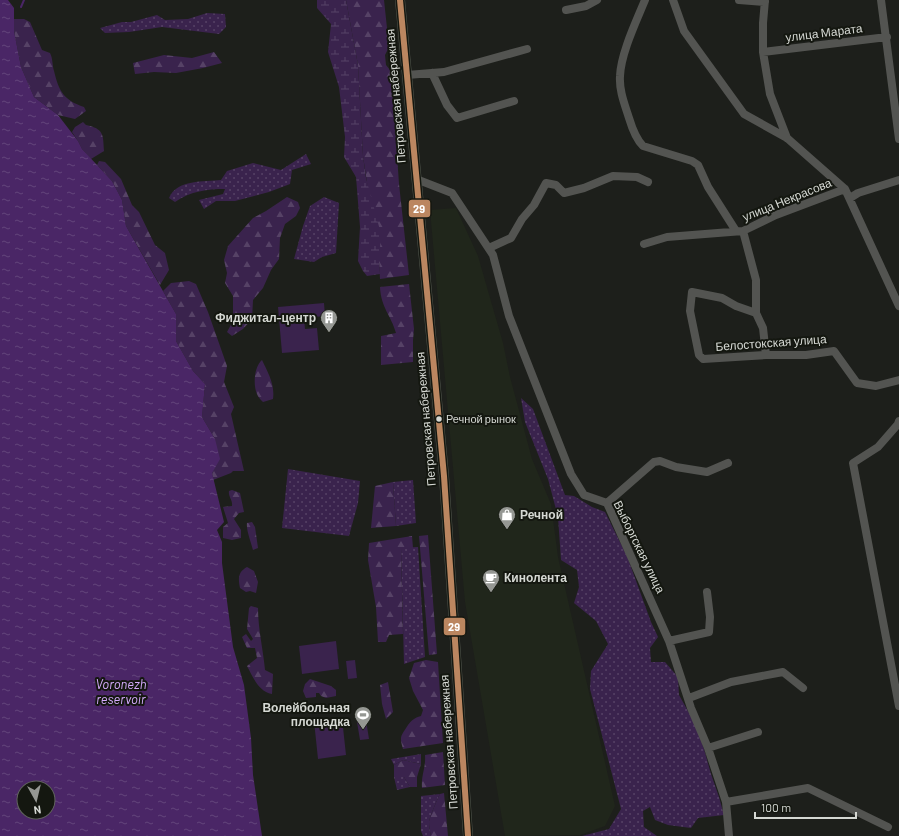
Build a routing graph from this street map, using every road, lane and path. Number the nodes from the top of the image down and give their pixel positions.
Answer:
1 (400, 0) edge
2 (597, 0) edge
3 (645, 0) edge
4 (673, 0) edge
5 (738, 0) edge
6 (881, 0) edge
7 (765, 1) edge
8 (566, 10) dead end
9 (887, 37) junction
10 (527, 49) dead end
11 (764, 52) junction
12 (432, 73) junction
13 (407, 75) junction
14 (514, 101) dead end
15 (787, 138) junction
16 (899, 139) edge
17 (416, 179) junction
18 (899, 180) edge
19 (648, 182) dead end
20 (845, 189) junction
21 (850, 198) junction
22 (740, 231) junction
23 (644, 244) dead end
24 (488, 248) junction
25 (899, 306) edge
26 (756, 313) junction
27 (766, 355) junction
28 (899, 380) edge
29 (899, 421) edge
30 (728, 463) dead end
31 (607, 503) junction
32 (707, 592) dead end
33 (669, 641) junction
34 (803, 688) dead end
35 (689, 698) junction
36 (899, 706) edge
37 (758, 732) dead end
38 (708, 748) junction
39 (726, 802) junction
40 (888, 827) dead end
41 (468, 836) edge
42 (729, 836) edge

1 - 13 main road, Петровская набережная
2 - 8 street
3 - 22 street
4 - 15 street
5 - 7 street
6 - 9 street
7 - 11 street
9 - 11 street, улица Марата
9 - 16 street
10 - 12 street
11 - 15 street
12 - 13 street
12 - 14 street
13 - 17 main road, Петровская набережная
15 - 20 street
17 - 24 street, Выборгская улица
17 - 41 main road, Петровская набережная
18 - 21 street
19 - 24 street
20 - 21 street
20 - 22 street, улица Некрасова
21 - 25 street
22 - 23 street, улица Некрасова
22 - 26 street
24 - 31 street, Выборгская улица
26 - 27 street
26 - 27 street, Белостокская улица
27 - 28 street, Белостокская улица
29 - 36 street
30 - 31 street
31 - 33 street, Выборгская улица
32 - 33 street
33 - 35 street, Выборгская улица
34 - 35 street
35 - 38 street, Выборгская улица
37 - 38 street
38 - 39 street, Выборгская улица
39 - 40 street
39 - 42 street, Выборгская улица

